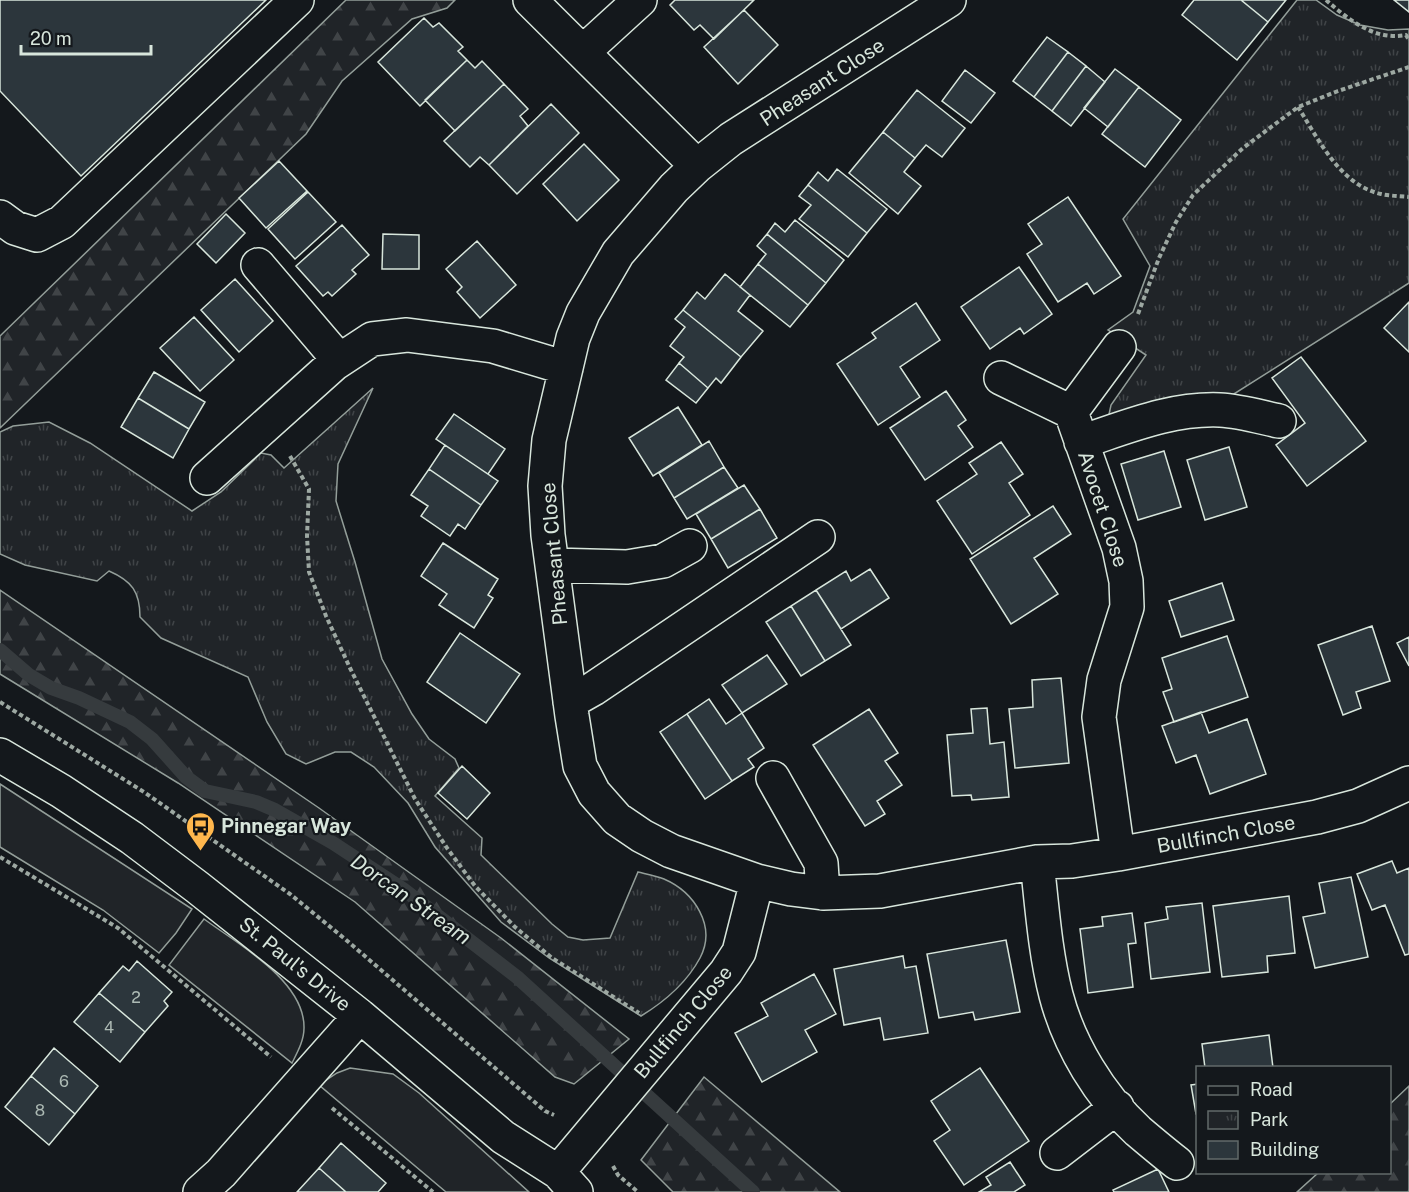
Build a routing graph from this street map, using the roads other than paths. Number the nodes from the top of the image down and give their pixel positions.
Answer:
1 (297, 0) edge
2 (530, 0) edge
3 (640, 0) edge
4 (949, 0) edge
5 (583, 52) junction
6 (697, 166) junction
7 (0, 217) edge
8 (258, 265) dead end
9 (1119, 347) road end
10 (339, 360) junction
11 (566, 368) junction
12 (1001, 378) dead end
13 (1071, 412) junction
14 (1279, 421) dead end
15 (1081, 442) junction
16 (207, 478) dead end
17 (818, 537) dead end
18 (690, 546) dead end
19 (552, 565) junction
20 (570, 702) junction
21 (0, 755) edge
22 (773, 778) dead end
23 (1409, 783) edge
24 (1118, 854) junction
25 (1037, 862) junction
26 (757, 881) junction
27 (823, 893) junction
28 (360, 1016) junction
29 (1117, 1107) junction
30 (1057, 1153) dead end
31 (1177, 1164) dead end
32 (567, 1182) edge
33 (200, 1192) edge

1 - 7 street
2 - 5 street
3 - 5 street
4 - 6 street, Pheasant Close
5 - 6 street
6 - 11 street, Pheasant Close
8 - 10 street
9 - 13 street
10 - 11 street
10 - 16 street
11 - 19 street, Pheasant Close
12 - 13 street
13 - 15 street, Avocet Close
14 - 15 street
15 - 24 street, Avocet Close
17 - 20 street
18 - 19 street
19 - 20 street, Pheasant Close
20 - 26 street, Pheasant Close
21 - 28 street, St. Paul's Drive
22 - 27 street
23 - 24 street, Bullfinch Close
24 - 25 street, Bullfinch Close
25 - 27 street, Bullfinch Close
25 - 29 street
26 - 27 street, Bullfinch Close
26 - 32 street, Bullfinch Close
28 - 32 street, St. Paul's Drive
28 - 33 street
29 - 30 street
29 - 31 street

